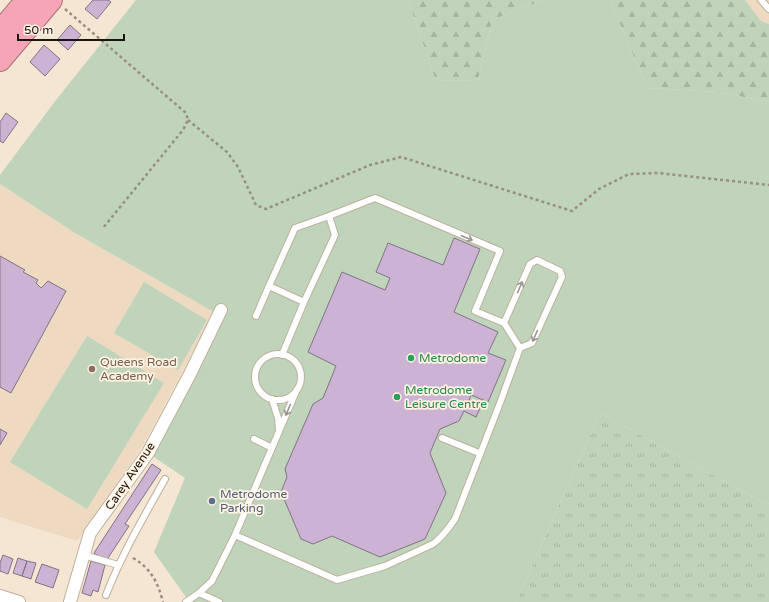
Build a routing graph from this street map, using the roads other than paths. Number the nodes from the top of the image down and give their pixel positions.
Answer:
1 (27, 0) edge
2 (761, 0) edge
3 (55, 3) edge
4 (769, 9) edge
5 (0, 32) edge
6 (0, 60) edge
7 (329, 216) junction
8 (269, 286) junction
9 (304, 302) junction
10 (221, 310) dead end
11 (256, 316) dead end
12 (504, 323) junction
13 (520, 348) junction
14 (282, 355) junction
15 (297, 389) junction
16 (272, 399) junction
17 (279, 432) junction
18 (442, 438) dead end
19 (254, 439) dead end
20 (272, 448) junction
21 (479, 453) junction
22 (165, 479) dead end
23 (235, 536) junction
24 (84, 555) junction
25 (118, 565) junction
26 (199, 593) junction
27 (106, 595) dead end
28 (0, 596) edge
29 (19, 602) edge
30 (70, 602) edge
31 (186, 602) edge
32 (219, 602) edge

1 - 5 highway
2 - 4 lane
3 - 6 highway
7 - 8 lane
7 - 9 lane
7 -> 12 lane
8 - 9 lane
8 - 11 lane
9 - 14 lane
10 - 24 street, Carey Avenue
12 - 13 lane
12 -> 13 lane
13 - 21 lane
14 - 15 lane
14 - 16 lane
15 - 16 lane
15 -> 17 lane
16 - 17 lane
17 - 20 lane
18 - 21 lane
19 - 20 lane
20 - 23 lane
21 - 23 lane
22 - 25 lane
23 - 26 lane
24 - 25 lane
24 - 30 street, Carey Avenue
25 - 27 lane
26 - 31 lane
26 - 32 lane
28 - 29 street

